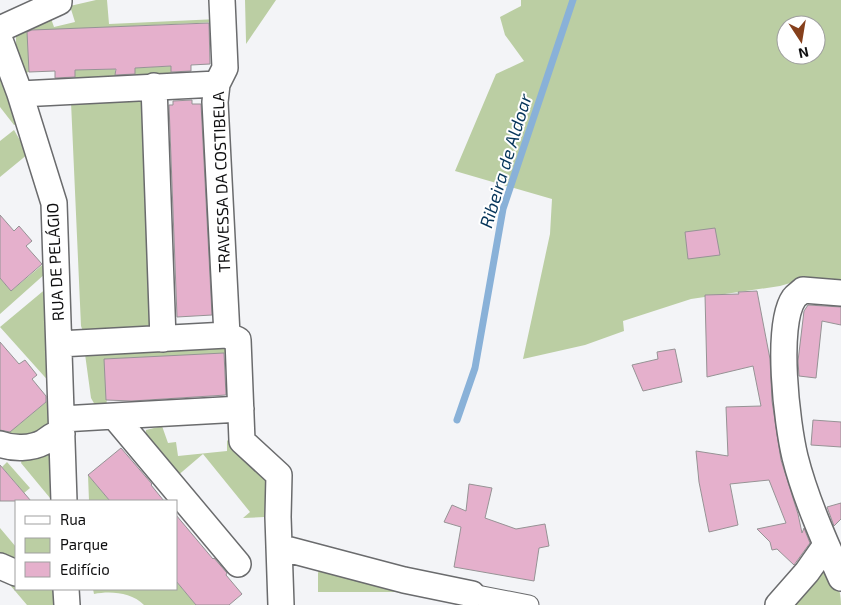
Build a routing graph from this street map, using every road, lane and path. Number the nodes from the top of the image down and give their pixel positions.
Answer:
1 (59, 0) edge
2 (222, 0) edge
3 (0, 29) edge
4 (0, 40) edge
5 (217, 84) junction
6 (154, 86) junction
7 (20, 94) junction
8 (841, 294) edge
9 (233, 338) junction
10 (162, 339) junction
11 (59, 344) junction
12 (241, 409) junction
13 (114, 416) junction
14 (62, 426) junction
15 (0, 444) edge
16 (64, 500) edge
17 (826, 545) junction
18 (279, 547) junction
19 (238, 564) dead end
20 (0, 566) edge
21 (15, 573) edge
22 (841, 578) edge
23 (66, 590) edge
24 (472, 594) joint
25 (67, 605) edge
26 (281, 605) edge
27 (529, 605) edge
28 (778, 605) edge

1 - 3 street
2 - 5 street, TRAVESSA DA COSTIBELA
4 - 7 street, RUA DE PELÁGIO
5 - 6 street
5 - 9 street, TRAVESSA DA COSTIBELA
6 - 7 street
6 - 10 street
7 - 11 street, RUA DE PELÁGIO
8 - 17 street
9 - 10 street, RUA DE PELÁGIO
9 - 12 street, TRAVESSA DA COSTIBELA
10 - 11 street, RUA DE PELÁGIO
11 - 14 street, RUA DE PELÁGIO
12 - 13 street
12 - 18 street, TRAVESSA DA COSTIBELA
13 - 14 street
13 - 19 street
14 - 15 street
14 - 16 street, RUA DE PELÁGIO
17 - 22 street
17 - 28 street
18 - 24 street
18 - 26 street, TRAVESSA DA COSTIBELA
20 - 21 street
23 - 25 street
24 - 27 street

